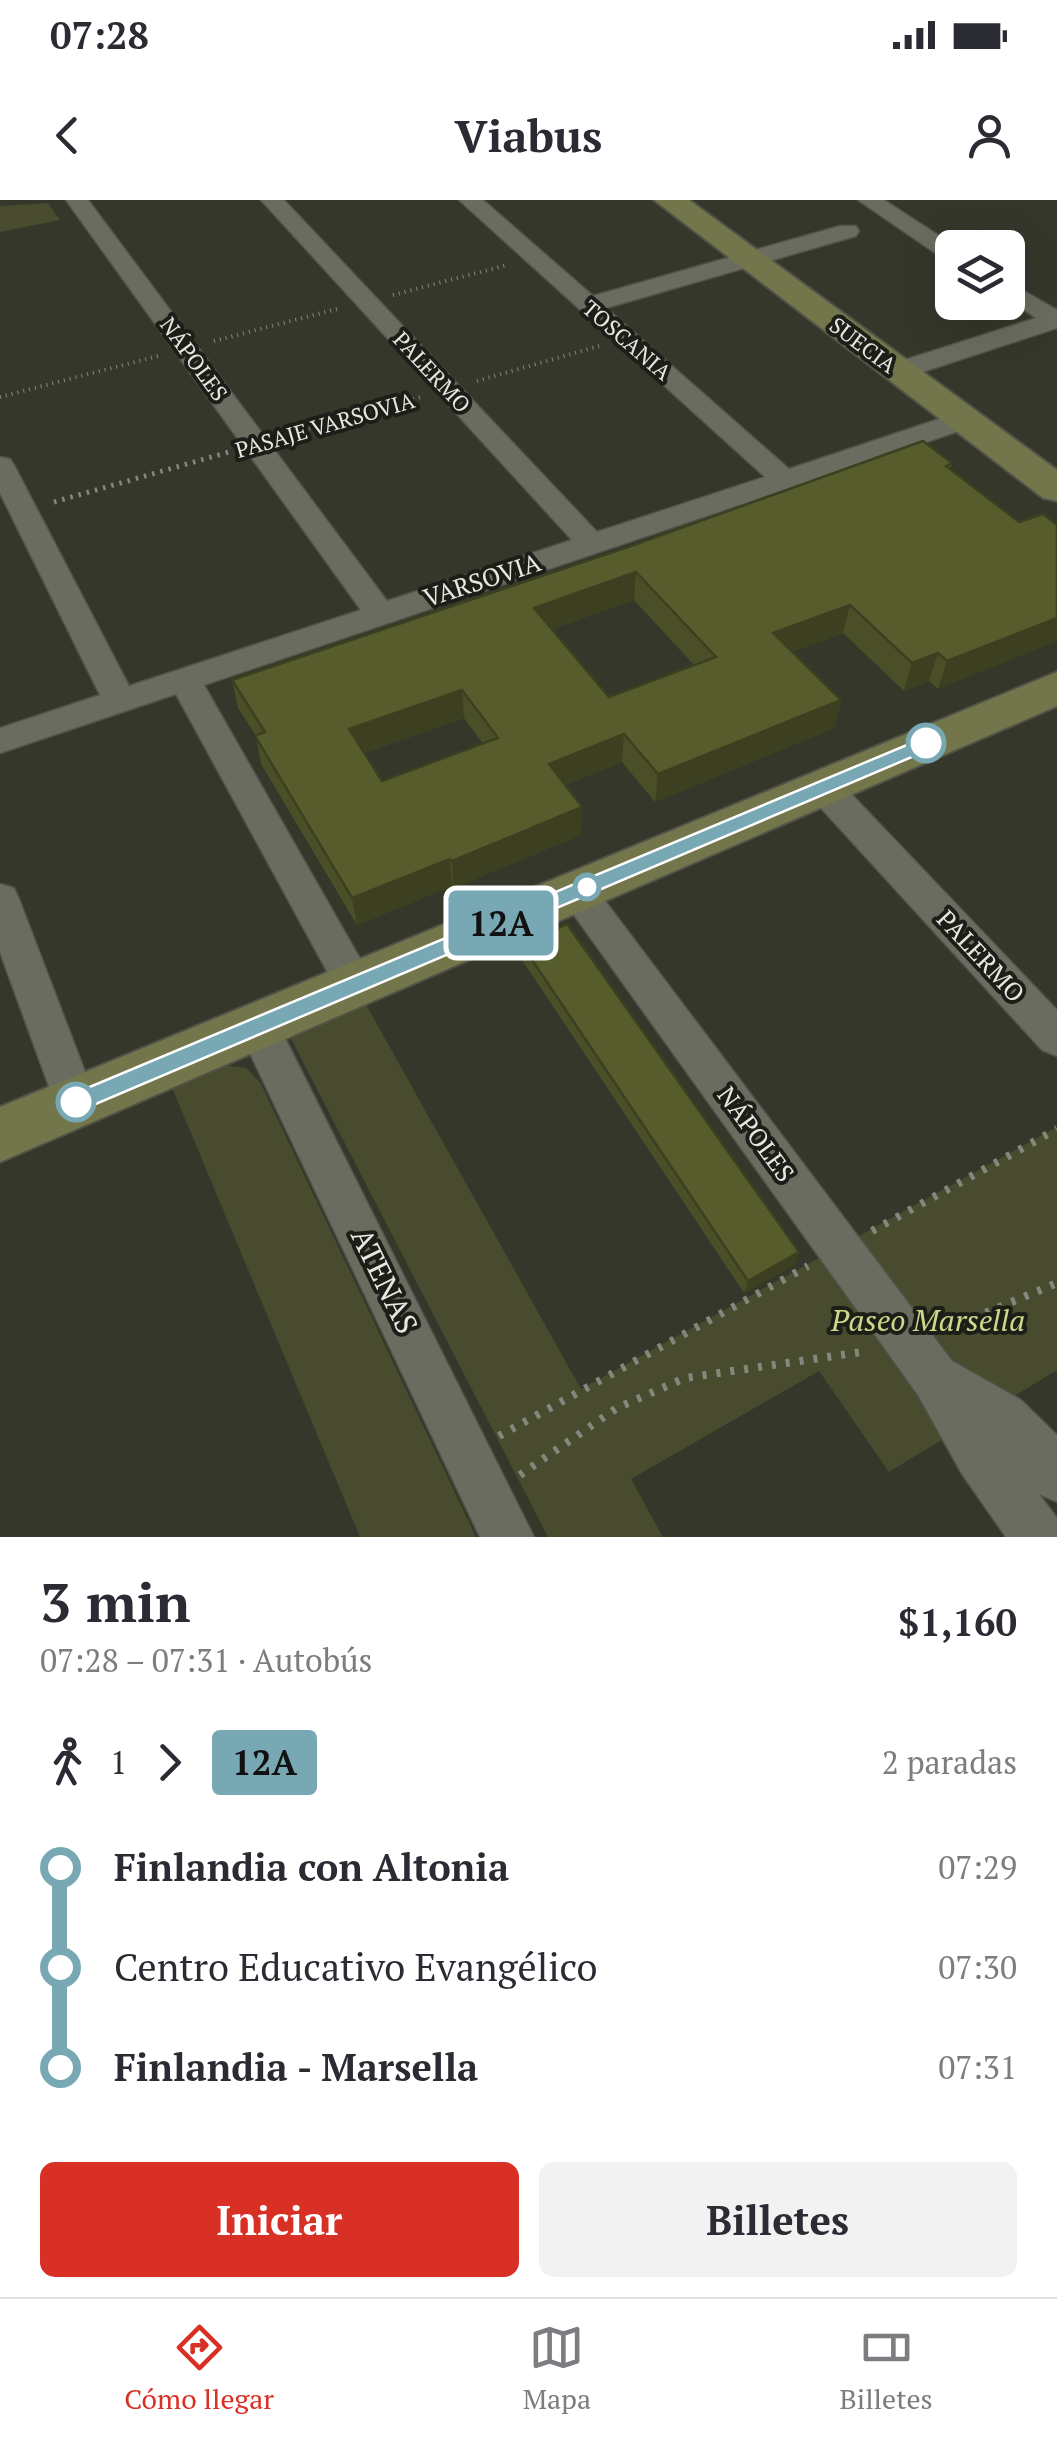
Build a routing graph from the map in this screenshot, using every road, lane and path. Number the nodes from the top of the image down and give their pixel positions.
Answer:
1 (78, 200) edge
2 (272, 200) edge
3 (470, 200) edge
4 (669, 200) edge
5 (870, 200) edge
6 (848, 231) dead end
7 (935, 243) edge
8 (534, 258) junction
9 (748, 259) junction
10 (1025, 300) edge
11 (366, 302) junction
12 (588, 305) junction
13 (1057, 321) edge
14 (626, 339) junction
15 (186, 348) junction
16 (898, 371) junction
17 (448, 390) junction
18 (0, 397) edge
19 (964, 420) junction
20 (256, 444) junction
21 (0, 465) edge
22 (784, 479) junction
23 (1057, 489) edge
24 (24, 511) junction
25 (592, 544) junction
26 (380, 614) junction
27 (184, 680) junction
28 (1051, 698) edge
29 (120, 701) junction
30 (0, 741) edge
31 (823, 787) junction
32 (577, 891) junction
33 (0, 899) edge
34 (355, 985) junction
35 (258, 1026) junction
36 (1057, 1038) edge
37 (76, 1102) junction
38 (1057, 1129) edge
39 (0, 1135) edge
40 (840, 1248) junction
41 (1057, 1283) edge
42 (921, 1359) junction
43 (467, 1453) junction
44 (1057, 1476) edge
45 (501, 1521) edge
46 (1038, 1537) edge

1 - 15 street, NÁPOLES
2 - 11 street, PALERMO
3 - 8 street, TOSCANIA
4 - 9 street, SUECIA
5 - 7 street
6 - 9 street
8 - 11 path
8 - 12 street, TOSCANIA
9 - 12 street
9 - 16 street, SUECIA
10 - 13 street
11 - 15 path
11 - 17 street, PALERMO
12 - 14 street, TOSCANIA
13 - 16 street
14 - 17 path, PASAJE VARSOVIA
14 - 22 street, TOSCANIA
15 - 18 path
15 - 20 street, NÁPOLES
16 - 19 street, SUECIA
17 - 20 path, PASAJE VARSOVIA
17 - 25 street, PALERMO
19 - 22 street, VARSOVIA
19 - 23 street, SUECIA
20 - 24 path, PASAJE VARSOVIA
20 - 26 street, NÁPOLES
21 - 24 street
22 - 25 street, VARSOVIA
24 - 29 street
25 - 26 street, VARSOVIA
26 - 27 street, VARSOVIA
27 - 29 street, VARSOVIA
27 - 34 street
28 - 31 street
29 - 30 street, VARSOVIA
31 - 32 street
31 - 36 street, PALERMO
32 - 34 street
32 - 40 street, NÁPOLES
33 - 37 street
34 - 35 street
35 - 37 street
35 - 43 street, ATENAS
37 - 39 street
38 - 40 path
40 - 42 street, NÁPOLES
40 - 43 path
41 - 42 path
42 - 44 street, NÁPOLES
42 - 45 path
42 - 46 street, NÁPOLES
43 - 45 street, ATENAS

